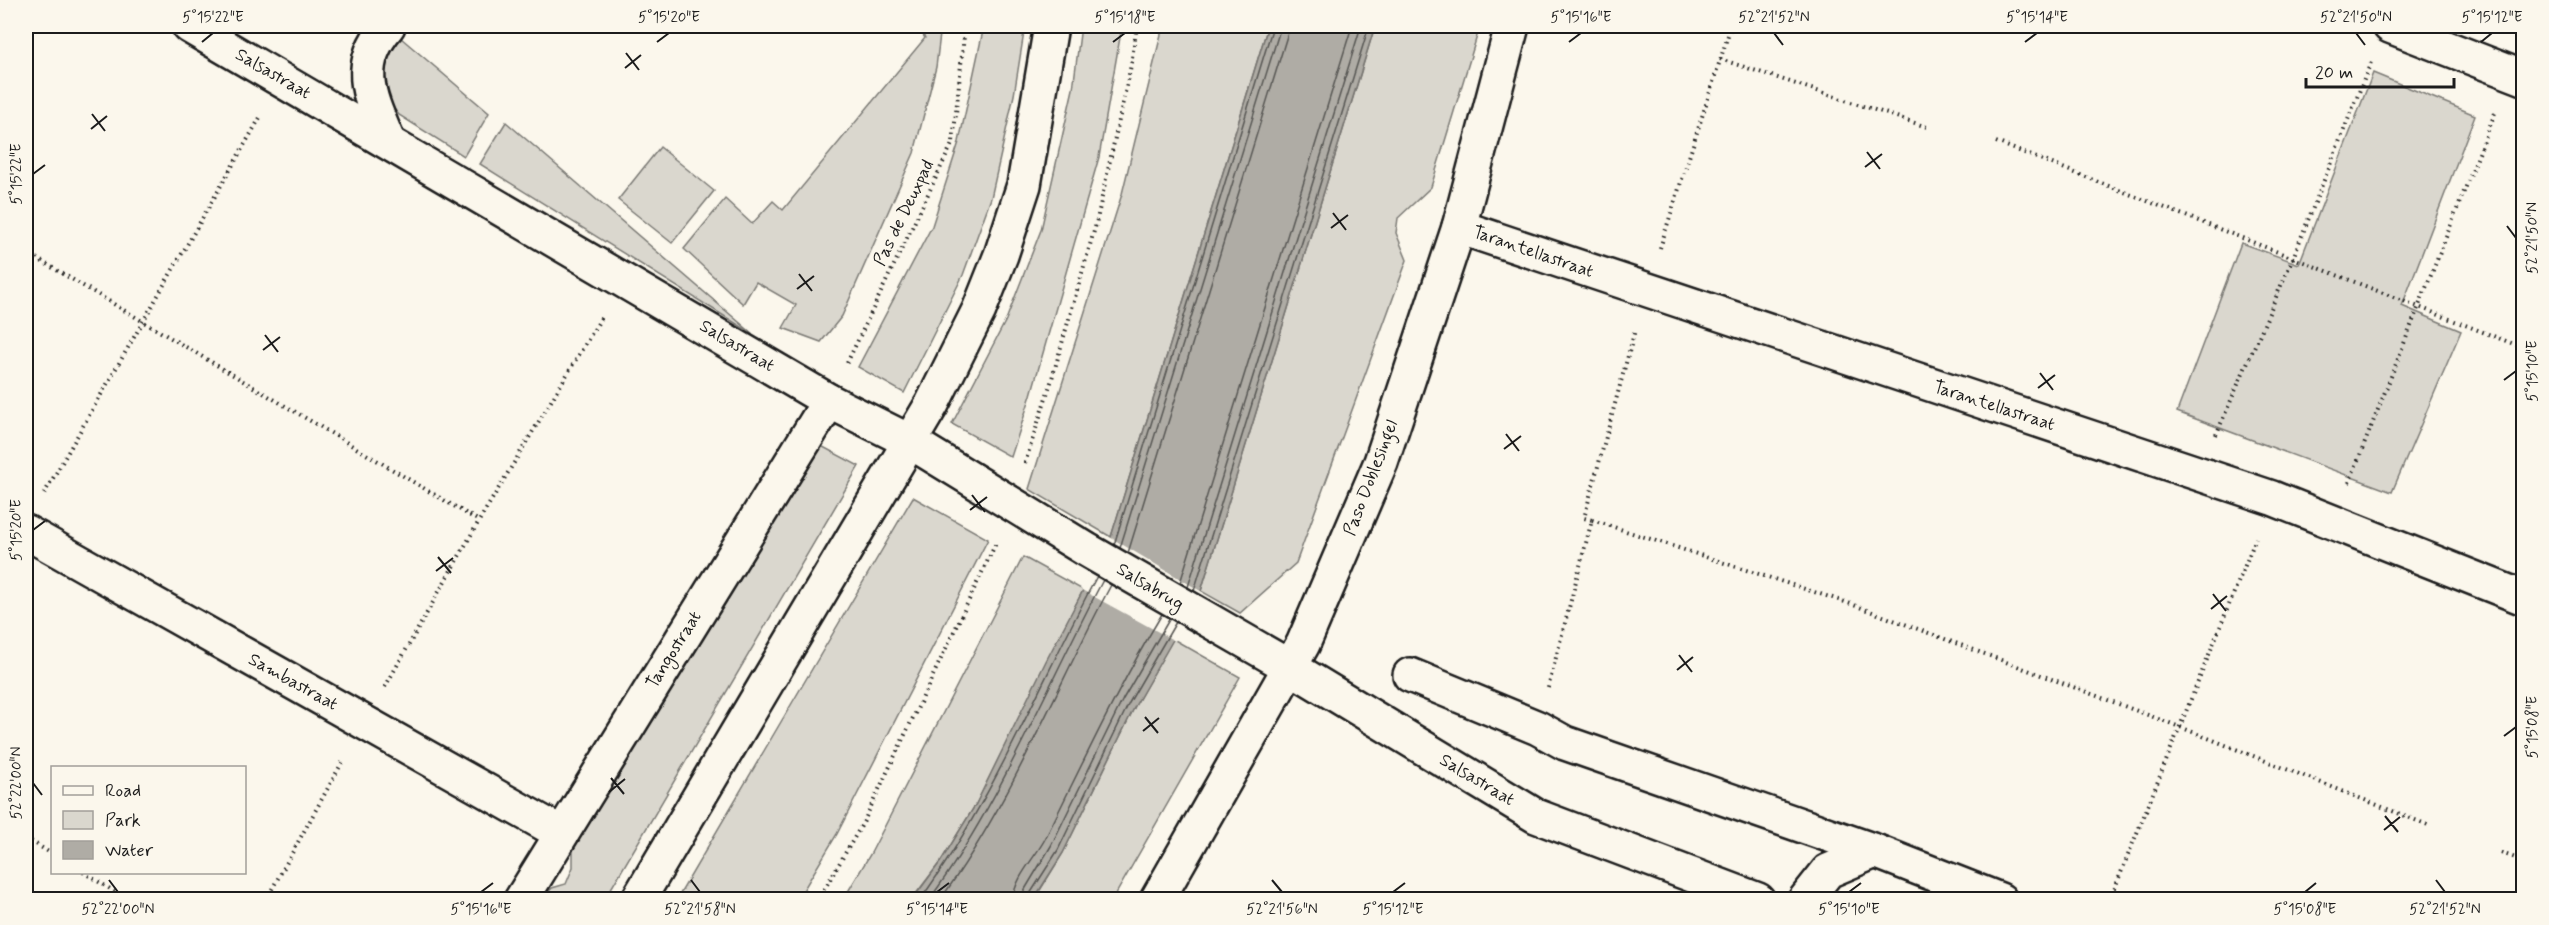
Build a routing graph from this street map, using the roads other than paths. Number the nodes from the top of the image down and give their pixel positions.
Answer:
1 (189, 26) edge
2 (388, 26) edge
3 (1052, 26) edge
4 (1512, 26) edge
5 (2390, 26) edge
6 (370, 52) junction
7 (2517, 76) edge
8 (327, 105) junction
9 (388, 141) junction
10 (1459, 227) junction
11 (829, 401) junction
12 (909, 441) junction
13 (26, 532) edge
14 (1086, 550) joint
15 (2523, 598) edge
16 (1213, 625) joint
17 (1290, 667) junction
18 (1410, 675) dead end
19 (561, 833) junction
20 (1875, 851) junction
21 (521, 900) edge
22 (638, 900) edge
23 (1157, 900) edge
24 (1758, 900) edge
25 (1805, 900) edge
26 (2000, 900) edge

1 - 8 street, Salsastraat
2 - 6 street, Salsastraat
3 - 12 street
4 - 10 street, Paso Doblesingel
5 - 7 street
6 - 8 street, Salsastraat
6 - 9 street, Salsastraat
8 - 9 street, Salsastraat
9 - 11 street, Salsastraat
10 - 15 street, Tarantellastraat
10 - 17 street, Paso Doblesingel
11 - 12 street, Salsastraat
11 - 19 street, Tangostraat
12 - 14 street, Salsastraat
12 - 22 street
13 - 19 street, Sambastraat
14 - 16 street, Salsabrug
16 - 17 street, Salsastraat
17 - 23 street, Paso Doblesingel
17 - 24 street, Salsastraat
18 - 20 street
19 - 21 street, Tangostraat
20 - 25 street
20 - 26 street

